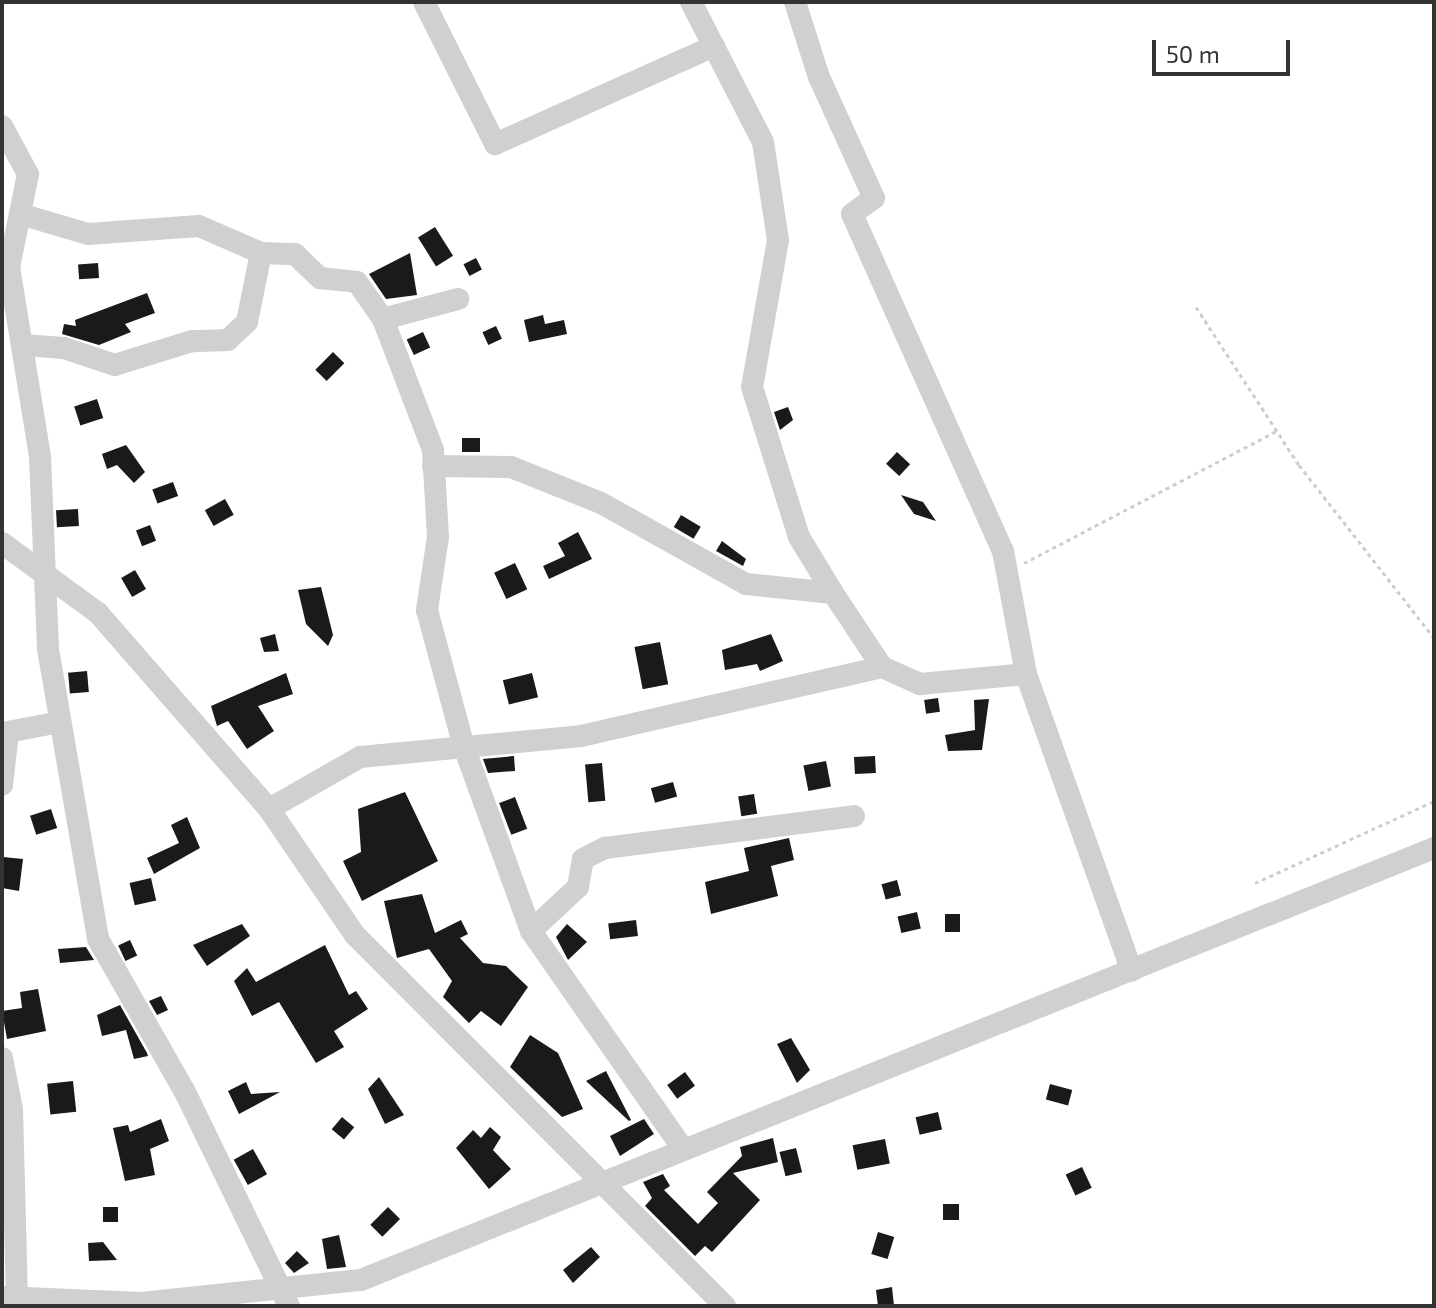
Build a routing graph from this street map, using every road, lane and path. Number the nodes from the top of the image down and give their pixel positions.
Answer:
1 (424, 2) edge
2 (691, 2) edge
3 (795, 2) edge
4 (714, 46) junction
5 (2, 126) edge
6 (20, 214) junction
7 (261, 253) junction
8 (5, 264) edge
9 (458, 299) dead end
10 (1196, 307) dead end
11 (383, 319) junction
12 (16, 356) edge
13 (1277, 431) junction
14 (433, 466) junction
15 (2, 543) edge
16 (1006, 572) junction
17 (47, 578) junction
18 (833, 593) junction
19 (1434, 638) edge
20 (882, 667) junction
21 (1026, 674) junction
22 (60, 722) junction
23 (5, 733) edge
24 (464, 747) junction
25 (2, 785) edge
26 (1434, 801) edge
27 (269, 809) junction
28 (854, 816) dead end
29 (1434, 848) edge
30 (1255, 883) dead end
31 (531, 931) junction
32 (1132, 971) junction
33 (2, 1058) edge
34 (683, 1149) junction
35 (598, 1181) junction
36 (10, 1297) edge
37 (285, 1299) edge
38 (142, 1304) edge
39 (725, 1306) edge

1 - 4 street
2 - 4 street
3 - 16 street
4 - 18 street
5 - 6 street
6 - 7 street
6 - 8 street
7 - 11 street
7 - 12 street
8 - 12 street
9 - 11 street
10 - 13 path
11 - 14 street
12 - 17 street
13 - 16 path
13 - 19 path
14 - 18 street
14 - 24 street
15 - 17 street
16 - 21 street
17 - 22 street
17 - 27 street
18 - 20 street
20 - 21 street
20 - 24 street
21 - 32 street
22 - 23 street
22 - 37 street
23 - 25 street
24 - 27 street
24 - 31 street
26 - 30 path
27 - 35 street
28 - 31 street
29 - 32 street
31 - 34 street
32 - 34 street
33 - 36 street
34 - 35 street
35 - 37 street
35 - 39 street
36 - 38 street
37 - 38 street

